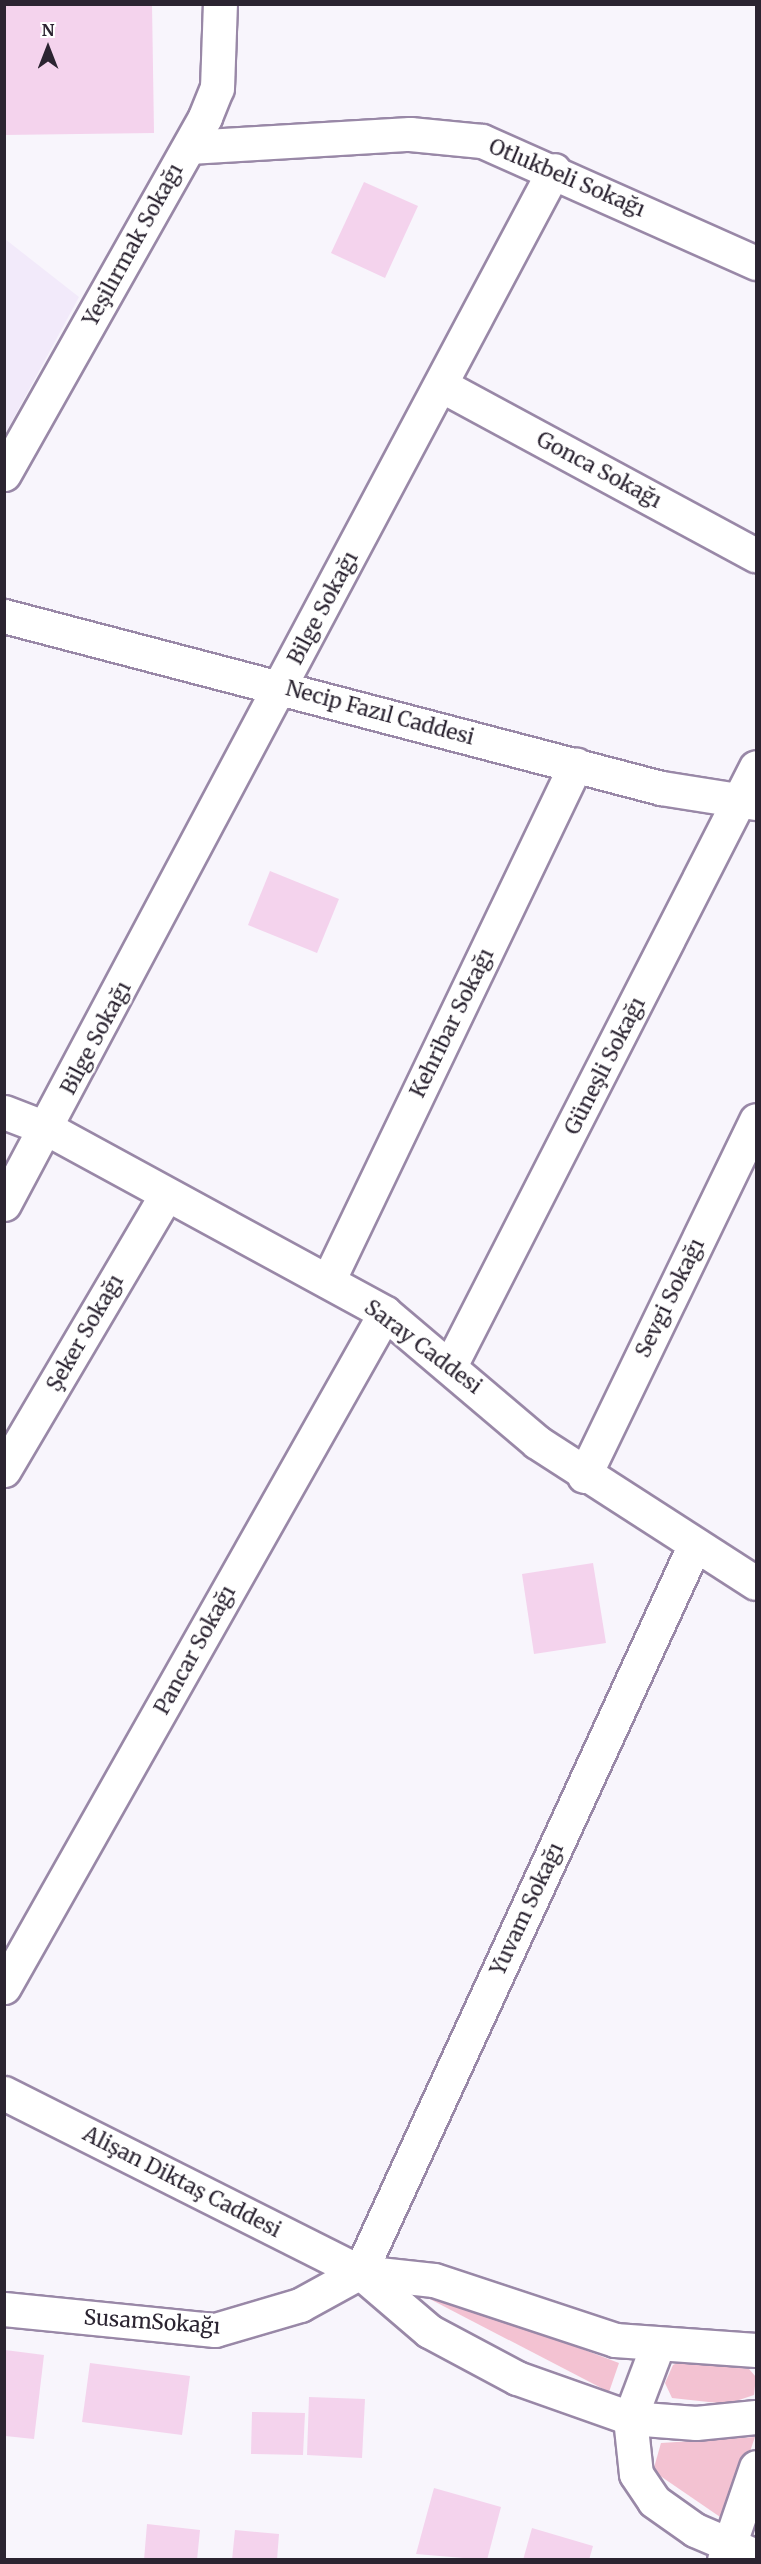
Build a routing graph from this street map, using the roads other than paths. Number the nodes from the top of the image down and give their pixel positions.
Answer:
1 (220, 4) edge
2 (189, 147) junction
3 (554, 170) junction
4 (756, 262) edge
5 (441, 385) junction
6 (4, 474) edge
7 (756, 555) edge
8 (4, 616) edge
9 (282, 687) junction
10 (576, 764) junction
11 (756, 767) edge
12 (748, 802) edge
13 (4, 1112) edge
14 (756, 1120) edge
15 (48, 1129) junction
16 (166, 1195) junction
17 (4, 1204) edge
18 (328, 1281) junction
19 (385, 1313) junction
20 (452, 1364) junction
21 (4, 1470) edge
22 (584, 1476) junction
23 (694, 1546) junction
24 (756, 1583) edge
25 (4, 1987) edge
26 (4, 2093) edge
27 (360, 2272) junction
28 (4, 2309) edge
29 (658, 2344) junction
30 (756, 2350) edge
31 (756, 2417) edge
32 (630, 2418) junction
33 (756, 2467) edge
34 (736, 2554) edge

1 - 2 street, Yeşilırmak Sokağı
2 - 3 street, Otlukbeli Sokağı
2 - 6 street, Yeşilırmak Sokağı
3 - 4 street, Otlukbeli Sokağı
3 - 5 street, Bilge Sokağı
5 - 7 street, Gonca Sokağı
5 - 9 street, Bilge Sokağı
8 - 9 street, Necip Fazıl Caddesi
9 - 10 street, Necip Fazıl Caddesi
9 - 15 street, Bilge Sokağı
10 - 12 street, Necip Fazıl Caddesi
10 - 18 street, Kehribar Sokağı
11 - 12 street, Güneşli Sokağı
12 - 20 street, Güneşli Sokağı
13 - 15 street, Saray Caddesi
14 - 22 street, Sevgi Sokağı
15 - 16 street, Saray Caddesi
15 - 17 street, Bilge Sokağı
16 - 18 street, Saray Caddesi
16 - 21 street, Şeker Sokağı
18 - 19 street, Saray Caddesi
19 - 20 street, Saray Caddesi
19 - 25 street, Pancar Sokağı
20 - 22 street, Saray Caddesi
22 - 23 street, Saray Caddesi
23 - 24 street, Saray Caddesi
23 - 27 street, Yuvam Sokağı
26 - 27 street, Alişan Diktaş Caddesi
27 - 28 street, SusamSokağı
27 - 29 street, Alişan Diktaş Caddesi
27 - 32 street, Alişan Diktaş Caddesi
29 - 30 street, Alişan Diktaş Caddesi
29 - 32 street
31 - 32 street, Alişan Diktaş Caddesi
32 - 34 street
33 - 34 street

